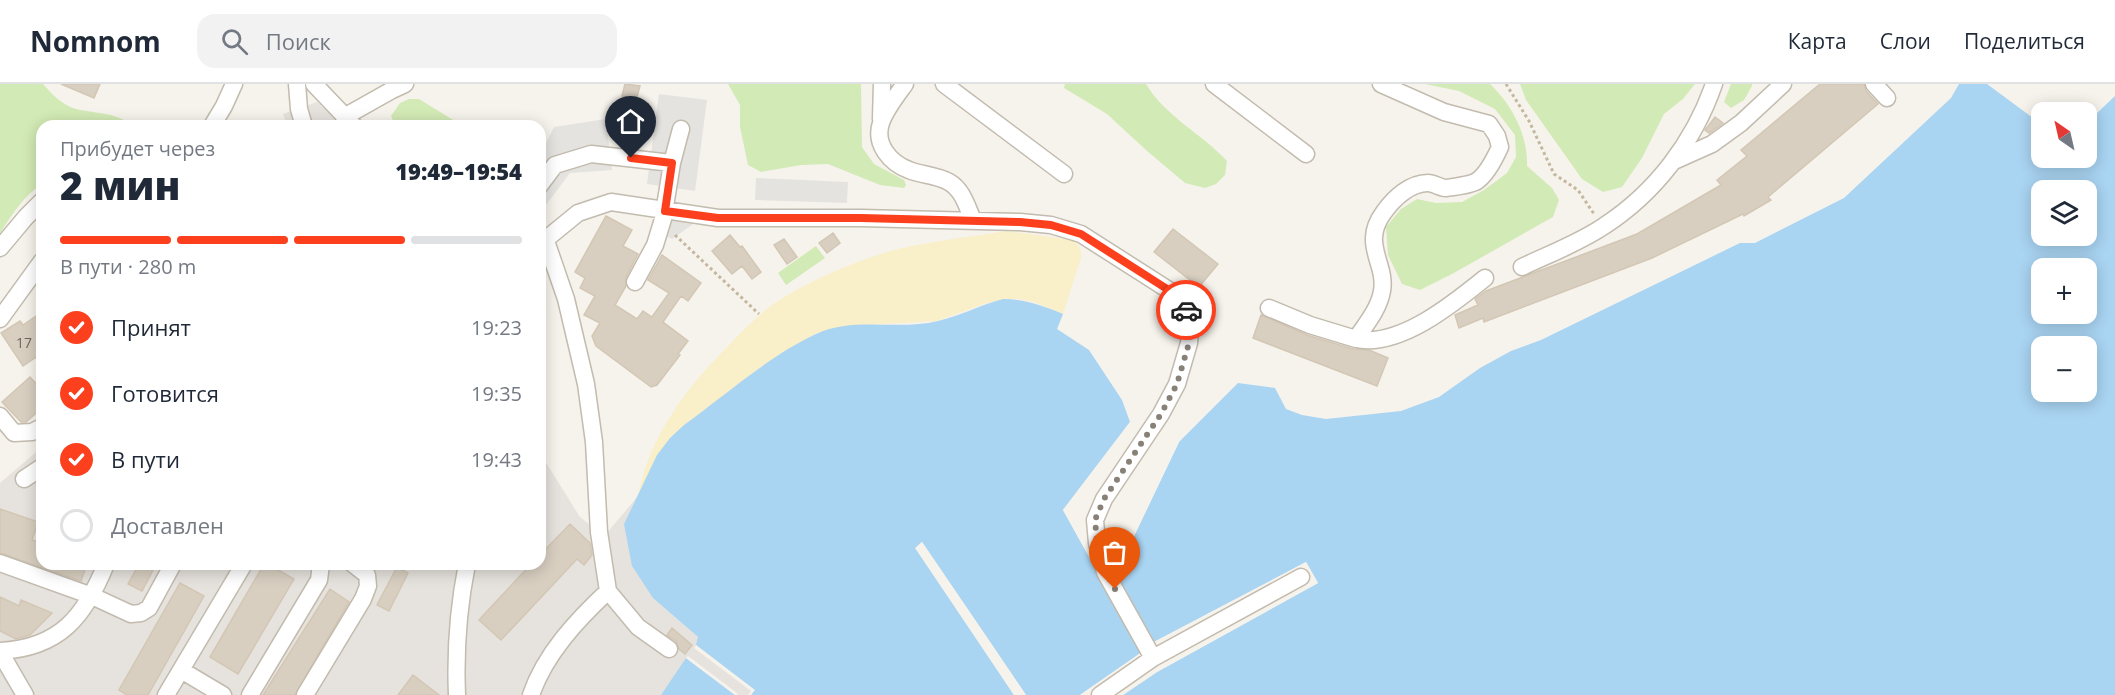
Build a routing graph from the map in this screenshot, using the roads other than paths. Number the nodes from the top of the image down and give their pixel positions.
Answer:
1 (234, 84) edge
2 (297, 84) edge
3 (314, 84) edge
4 (405, 84) edge
5 (882, 84) edge
6 (905, 84) edge
7 (944, 84) edge
8 (1214, 84) edge
9 (1381, 84) edge
10 (1714, 84) edge
11 (1783, 84) edge
12 (1874, 84) edge
13 (1887, 98) dead end
14 (216, 120) edge
15 (302, 120) edge
16 (347, 120) edge
17 (352, 120) edge
18 (881, 122) junction
19 (681, 129) dead end
20 (1306, 154) dead end
21 (1674, 161) junction
22 (672, 163) junction
23 (1064, 174) dead end
24 (546, 176) edge
25 (36, 207) edge
26 (664, 215) junction
27 (973, 220) junction
28 (546, 240) edge
29 (0, 248) edge
30 (546, 250) edge
31 (1522, 267) dead end
32 (36, 269) edge
33 (1485, 278) dead end
34 (635, 282) dead end
35 (1269, 308) dead end
36 (0, 319) edge
37 (1356, 339) junction
38 (0, 416) edge
39 (36, 430) edge
40 (36, 471) edge
41 (24, 479) dead end
42 (0, 563) edge
43 (103, 570) edge
44 (170, 570) edge
45 (240, 570) edge
46 (320, 570) edge
47 (361, 570) edge
48 (466, 570) edge
49 (1301, 578) dead end
50 (608, 591) junction
51 (92, 596) junction
52 (669, 649) dead end
53 (0, 651) edge
54 (1153, 658) junction
55 (181, 670) junction
56 (25, 695) edge
57 (166, 695) edge
58 (223, 695) edge
59 (250, 695) edge
60 (304, 695) edge
61 (457, 695) edge
62 (531, 695) edge
63 (1100, 695) edge

1 - 14 street
2 - 15 street
3 - 16 street
4 - 17 street
5 - 18 street
6 - 18 street
7 - 23 street
8 - 20 street
9 - 37 street
10 - 21 street
11 - 21 street
12 - 13 street
18 - 27 street
19 - 22 street
21 - 31 street
22 - 24 street
22 - 26 street
25 - 29 street
26 - 27 street
26 - 28 street
26 - 34 street
27 - 54 street
30 - 50 street
32 - 36 street
33 - 37 street
35 - 37 street
38 - 39 street
40 - 41 street
42 - 51 street
43 - 51 street
44 - 51 street
45 - 55 street
46 - 59 street
47 - 60 street
48 - 61 street
49 - 54 street
50 - 52 street
50 - 62 street
51 - 53 street
53 - 56 street
54 - 63 street
55 - 57 street
55 - 58 street

